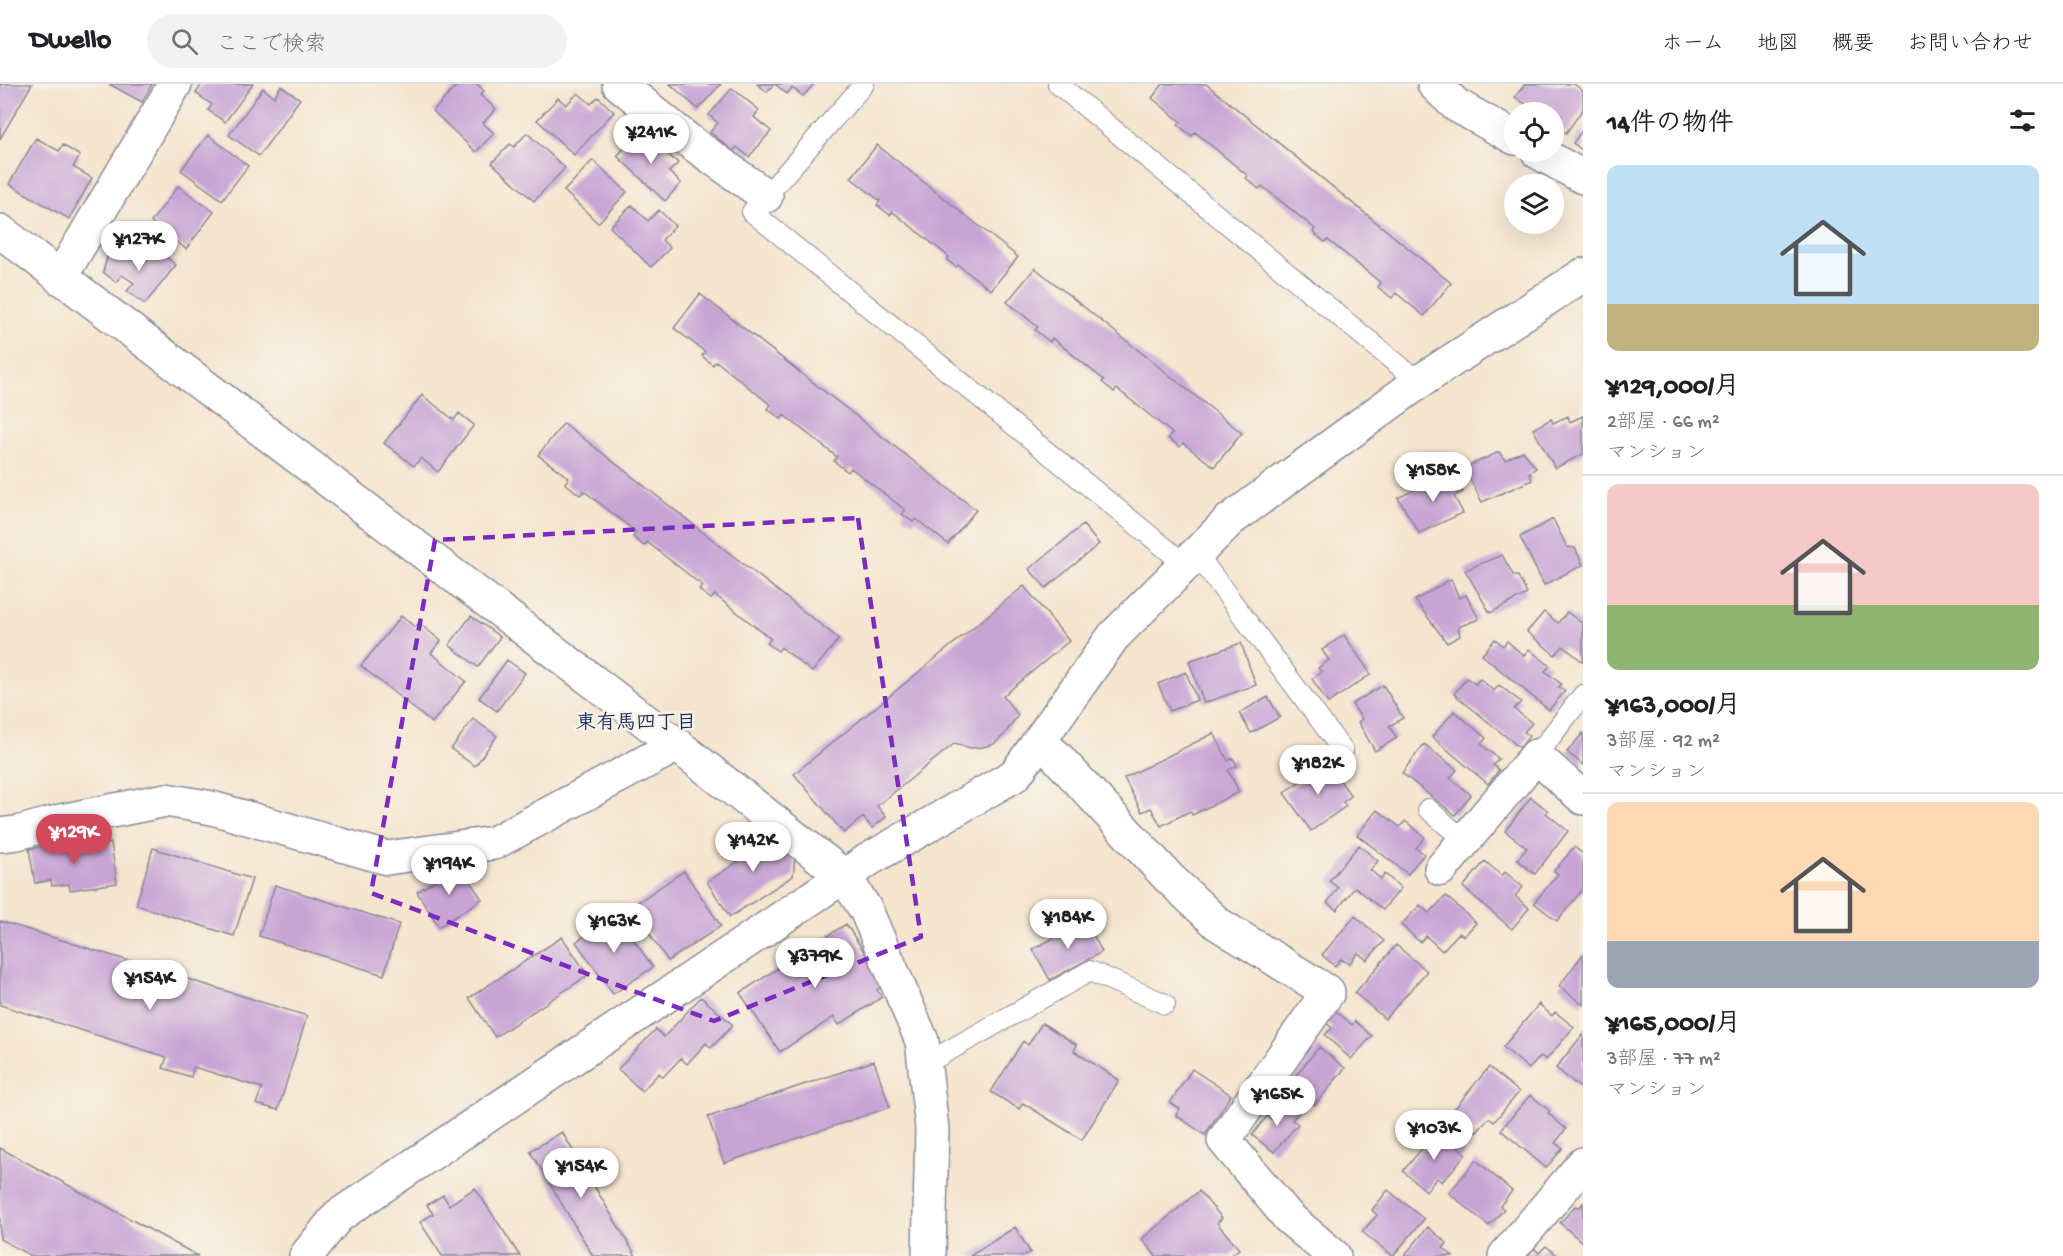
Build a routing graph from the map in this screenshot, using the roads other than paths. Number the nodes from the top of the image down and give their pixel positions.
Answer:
1 (175, 84) edge
2 (619, 84) edge
3 (864, 84) edge
4 (1058, 84) edge
5 (1434, 84) edge
6 (1504, 132) edge
7 (1556, 162) edge
8 (1583, 177) edge
9 (766, 196) junction
10 (0, 231) edge
11 (1583, 275) edge
12 (60, 278) junction
13 (1419, 382) junction
14 (1191, 559) junction
15 (1583, 695) edge
16 (1039, 741) junction
17 (677, 745) junction
18 (1342, 751) dead end
19 (1536, 756) junction
20 (1583, 798) edge
21 (1428, 809) dead end
22 (0, 835) edge
23 (1465, 841) junction
24 (1441, 869) dead end
25 (844, 876) junction
26 (1165, 1004) dead end
27 (925, 1064) junction
28 (1583, 1164) edge
29 (306, 1256) edge
30 (929, 1256) edge
31 (1335, 1256) edge
32 (1505, 1256) edge

1 - 12 street
2 - 9 street
3 - 9 lane
4 - 13 lane
5 - 6 street
7 - 8 street
9 - 14 lane
10 - 12 street
11 - 13 street
12 - 17 street
13 - 14 street
14 - 16 street
14 - 18 lane
15 - 19 lane
16 - 25 street
16 - 31 street
17 - 22 street
17 - 25 street
19 - 20 street
19 - 23 street
21 - 23 lane
23 - 24 street
25 - 27 street
25 - 29 street
26 - 27 lane
27 - 30 street
28 - 32 street

